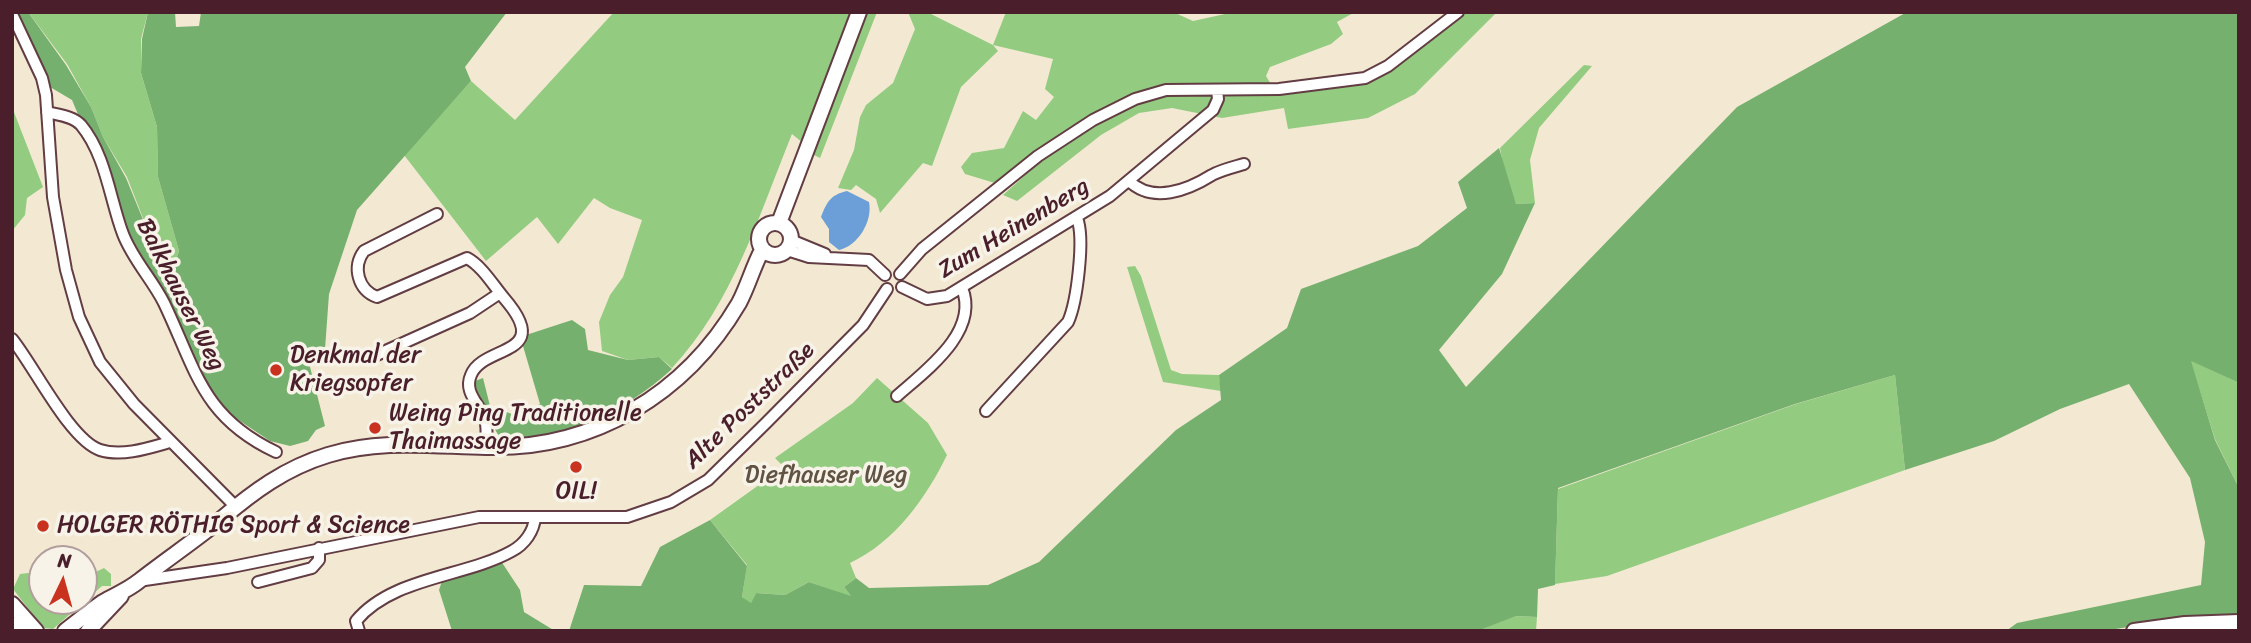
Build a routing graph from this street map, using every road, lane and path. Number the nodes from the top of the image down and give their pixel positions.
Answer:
1 (859, 12) edge
2 (1458, 12) edge
3 (12, 14) edge
4 (1217, 90) junction
5 (47, 112) junction
6 (1244, 164) dead end
7 (1129, 181) junction
8 (437, 214) dead end
9 (1077, 218) junction
10 (779, 223) junction
11 (779, 249) junction
12 (900, 274) junction
13 (885, 275) junction
14 (902, 287) junction
15 (962, 288) junction
16 (887, 289) junction
17 (499, 293) junction
18 (12, 339) edge
19 (370, 358) dead end
20 (897, 396) dead end
21 (986, 411) dead end
22 (170, 442) junction
23 (485, 447) junction
24 (276, 452) dead end
25 (235, 506) junction
26 (535, 517) junction
27 (319, 548) junction
28 (138, 581) junction
29 (258, 582) dead end
30 (124, 592) junction
31 (12, 604) edge
32 (2239, 622) edge
33 (12, 624) edge
34 (18, 631) edge
35 (36, 631) edge
36 (65, 631) edge
37 (88, 631) edge
38 (359, 631) edge
39 (2134, 631) edge

1 - 10 main road
2 - 4 street
3 - 5 street
4 - 7 street, Zum Heinenberg
4 - 12 street
5 - 22 street
5 - 24 street, Balkhauser Weg
6 - 7 street
7 - 9 street, Zum Heinenberg
8 - 17 street
9 - 15 street, Zum Heinenberg
9 - 21 street
10 - 11 main road
10 - 11 main road
11 - 13 street
11 - 23 main road
12 - 13 street
12 - 14 street
13 - 16 street
14 - 15 street, Zum Heinenberg
14 - 16 street
15 - 20 street
16 - 26 street, Alte Poststraße
17 - 19 street
17 - 23 street
18 - 22 street
22 - 25 street
23 - 25 main road
25 - 28 main road
26 - 27 street, Alte Poststraße
26 - 38 street
27 - 28 street, Alte Poststraße
27 - 29 street
28 - 30 main road
30 - 36 main road
30 - 37 main road
31 - 35 main road
32 - 39 main road
33 - 34 main road

